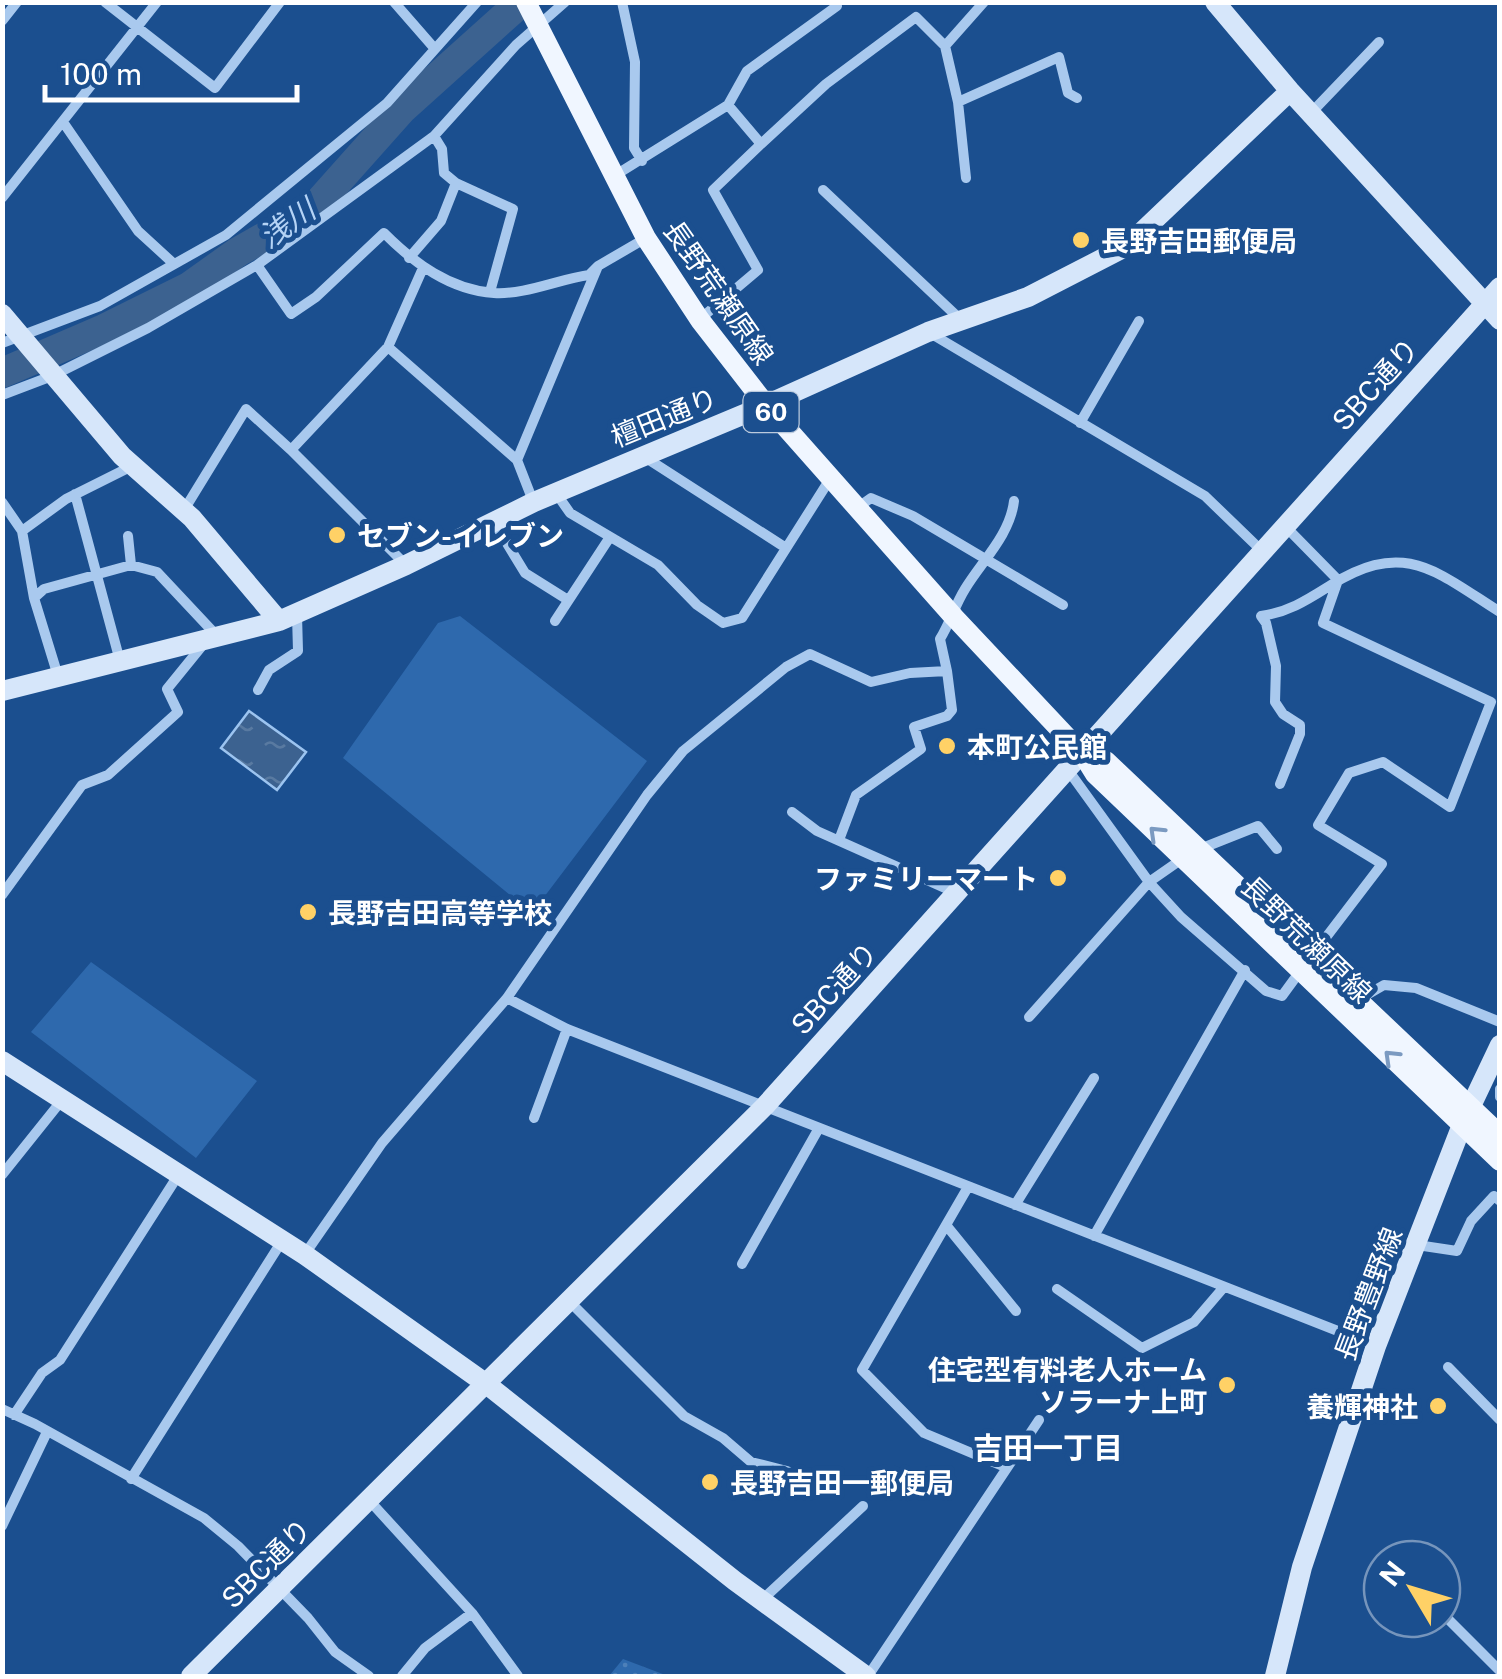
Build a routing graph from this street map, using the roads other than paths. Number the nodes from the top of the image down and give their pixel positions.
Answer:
1 (17, 2) edge
2 (105, 2) edge
3 (157, 2) edge
4 (280, 2) edge
5 (394, 2) edge
6 (477, 2) edge
7 (564, 2) edge
8 (622, 2) edge
9 (917, 2) edge
10 (984, 2) edge
11 (1214, 2) edge
12 (836, 6) dead end
13 (532, 15) edge
14 (916, 17) junction
15 (2, 21) edge
16 (137, 28) junction
17 (1378, 42) dead end
18 (945, 46) junction
19 (435, 49) junction
20 (1290, 91) junction
21 (1077, 98) dead end
22 (958, 102) junction
23 (728, 105) junction
24 (1311, 113) junction
25 (63, 122) junction
26 (434, 136) junction
27 (760, 144) junction
28 (642, 161) junction
29 (614, 176) junction
30 (966, 178) dead end
31 (456, 183) junction
32 (823, 190) dead end
33 (2, 198) edge
34 (646, 238) junction
35 (409, 258) junction
36 (174, 264) junction
37 (257, 266) junction
38 (598, 266) junction
39 (424, 268) junction
40 (490, 292) junction
41 (1492, 295) edge
42 (2, 314) edge
43 (700, 320) junction
44 (1500, 320) edge
45 (1139, 321) dead end
46 (963, 322) junction
47 (928, 332) junction
48 (16, 340) edge
49 (388, 348) junction
50 (50, 373) junction
51 (2, 394) edge
52 (766, 405) junction
53 (1080, 423) junction
54 (291, 450) junction
55 (642, 455) junction
56 (517, 460) junction
57 (133, 466) junction
58 (830, 478) junction
59 (556, 493) junction
60 (75, 494) junction
61 (1014, 501) dead end
62 (2, 502) edge
63 (534, 502) junction
64 (857, 508) junction
65 (184, 510) junction
66 (494, 522) junction
67 (1284, 525) junction
68 (22, 531) junction
69 (128, 536) dead end
70 (610, 537) junction
71 (786, 548) junction
72 (1262, 551) junction
73 (986, 560) junction
74 (132, 565) junction
75 (406, 565) junction
76 (97, 576) junction
77 (1338, 580) junction
78 (34, 598) junction
79 (568, 600) junction
80 (1063, 605) dead end
81 (1500, 612) edge
82 (288, 617) junction
83 (954, 617) junction
84 (555, 621) dead end
85 (213, 638) junction
86 (120, 661) junction
87 (946, 671) junction
88 (58, 677) junction
89 (258, 690) dead end
90 (2, 691) edge
91 (1074, 761) junction
92 (1280, 784) dead end
93 (792, 812) dead end
94 (839, 840) junction
95 (1277, 848) dead end
96 (1191, 854) junction
97 (1148, 882) junction
98 (956, 893) junction
99 (2, 895) edge
100 (1306, 963) junction
101 (1245, 970) junction
102 (507, 998) junction
103 (1358, 1000) junction
104 (1028, 1017) dead end
105 (1500, 1022) edge
106 (567, 1030) junction
107 (1500, 1045) edge
108 (2, 1060) edge
109 (1094, 1078) dead end
110 (62, 1100) junction
111 (765, 1106) junction
112 (1466, 1116) junction
113 (534, 1118) dead end
114 (819, 1128) junction
115 (1500, 1135) edge
116 (1500, 1161) edge
117 (179, 1174) junction
118 (2, 1175) edge
119 (968, 1187) junction
120 (1500, 1202) edge
121 (1014, 1205) junction
122 (946, 1226) junction
123 (1094, 1236) junction
124 (282, 1240) junction
125 (1416, 1245) junction
126 (305, 1255) junction
127 (742, 1264) dead end
128 (1224, 1286) junction
129 (1057, 1289) dead end
130 (569, 1302) junction
131 (1016, 1311) dead end
132 (1376, 1346) junction
133 (1448, 1367) dead end
134 (485, 1383) junction
135 (2, 1410) edge
136 (14, 1415) junction
137 (1039, 1420) dead end
138 (1500, 1420) edge
139 (48, 1432) junction
140 (1005, 1467) junction
141 (131, 1479) junction
142 (808, 1484) dead end
143 (368, 1499) junction
144 (863, 1506) dead end
145 (2, 1526) edge
146 (280, 1589) junction
147 (763, 1599) junction
148 (472, 1613) junction
149 (1462, 1633) edge
150 (1500, 1671) edge
151 (191, 1676) edge
152 (369, 1676) edge
153 (402, 1676) edge
154 (518, 1676) edge
155 (866, 1676) edge
156 (1275, 1676) edge

1 - 15 street
2 - 16 street
3 - 16 street
4 - 16 street
5 - 19 street
6 - 19 street
7 - 13 street
8 - 28 street
9 - 14 street
10 - 18 street
11 - 20 street
12 - 23 street
13 - 26 street
13 - 29 main road, 長野荒瀬原線 / 60
14 - 18 street
14 - 27 street
16 - 25 street
17 - 24 street
18 - 22 street
19 - 36 street
20 - 24 street
20 - 46 street, 檀田通り
21 - 22 street
22 - 30 street
23 - 27 street
23 - 28 street
24 - 41 street
25 - 33 street
25 - 36 street
26 - 31 street
26 - 37 street
27 - 43 street
28 - 29 street
29 - 34 main road, 長野荒瀬原線 / 60
31 - 35 street
31 - 40 street
32 - 46 street
34 - 38 street
34 - 43 main road, 長野荒瀬原線 / 60
35 - 37 street
35 - 39 street
36 - 48 street
37 - 50 street
38 - 40 street
38 - 56 street
39 - 40 street
39 - 49 street
41 - 44 street
41 - 67 street, SBC通り
42 - 48 street
43 - 52 main road, 長野荒瀬原線 / 60
45 - 53 street
46 - 47 street, 檀田通り
47 - 52 street, 檀田通り
47 - 53 street
48 - 50 street
49 - 54 street
49 - 56 street
50 - 51 street
50 - 57 street
52 - 55 street, 檀田通り
52 - 58 main road, 長野荒瀬原線 / 60
53 - 72 street
54 - 65 street
54 - 75 street
55 - 59 street, 檀田通り
55 - 71 street
56 - 63 street
57 - 60 street
57 - 65 street
58 - 64 main road, 長野荒瀬原線 / 60
58 - 71 street
59 - 63 street, 檀田通り
59 - 70 street
60 - 68 street
60 - 76 street
61 - 73 street
62 - 68 street
63 - 66 street, 檀田通り
64 - 73 street
64 - 83 main road, 長野荒瀬原線 / 60
65 - 82 street
66 - 75 street, 檀田通り
66 - 79 street
67 - 72 street, SBC通り
67 - 77 street
68 - 78 street
69 - 74 street
70 - 71 street
70 - 79 street
72 - 91 street, SBC通り
73 - 80 street
73 - 83 street
74 - 76 street
74 - 85 street
75 - 82 street, 檀田通り
76 - 78 street
76 - 86 street
77 - 81 street
77 - 92 street
77 - 100 street
78 - 88 street
79 - 84 street
82 - 85 street, 檀田通り
82 - 89 street
83 - 87 street
83 - 91 main road, 長野荒瀬原線 / 60
85 - 86 street, 檀田通り
85 - 99 street
86 - 88 street, 檀田通り
87 - 94 street
87 - 102 street
88 - 90 street, 檀田通り
91 - 96 main road, 長野荒瀬原線 / 60
91 - 97 street
91 - 98 street, SBC通り
93 - 94 street
94 - 98 street
95 - 96 street
96 - 97 street
96 - 100 main road, 長野荒瀬原線 / 60
97 - 101 street
97 - 104 street
98 - 111 street, SBC通り
100 - 101 street
100 - 103 main road, 長野荒瀬原線 / 60
112 -> 100 main road, 長野荒瀬原線 / 60
101 - 123 street
102 - 106 street
102 - 126 street
103 - 105 street
103 - 112 main road, 長野荒瀬原線 / 60
106 - 111 street
106 - 113 street
107 - 112 street, 長野豊野線
108 - 110 street
109 - 121 street
110 - 117 street
110 - 118 street
111 - 114 street
111 - 130 street, SBC通り
112 - 115 main road, 長野荒瀬原線 / 60
112 - 116 main road, 長野荒瀬原線 / 60
112 - 125 street, 長野豊野線
114 - 119 street
114 - 127 street
117 - 124 street
117 - 136 street
119 - 121 street
119 - 122 street
120 - 125 street
121 - 123 street
122 - 131 street
122 - 140 street
123 - 128 street
124 - 126 street
124 - 141 street
125 - 132 street, 長野豊野線
126 - 134 street
128 - 129 street
128 - 132 street
130 - 134 street, SBC通り
130 - 142 street
132 - 156 street, 長野豊野線
133 - 138 street
134 - 143 street, SBC通り
134 - 147 street
135 - 136 street
136 - 139 street
137 - 140 street
139 - 141 street
139 - 145 street
140 - 155 street
141 - 146 street
143 - 146 street, SBC通り
143 - 148 street
144 - 147 street
146 - 151 street, SBC通り
146 - 152 street
147 - 155 street
148 - 153 street
148 - 154 street
149 - 150 street

